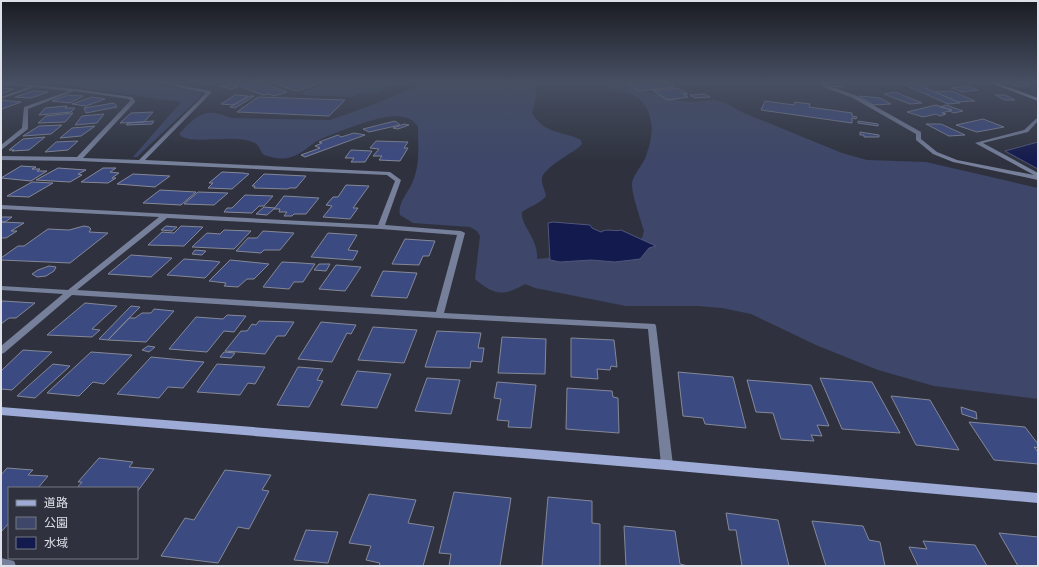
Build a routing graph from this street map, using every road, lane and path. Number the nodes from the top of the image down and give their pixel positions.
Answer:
1 (26, 108) edge
2 (126, 108) edge
3 (193, 108) edge
4 (875, 108) edge
5 (1038, 118) edge
6 (1, 148) edge
7 (1, 158) edge
8 (79, 159) junction
9 (140, 162) junction
10 (1038, 175) edge
11 (1038, 178) edge
12 (1, 206) edge
13 (166, 215) junction
14 (381, 227) junction
15 (1, 288) edge
16 (69, 293) junction
17 (439, 315) junction
18 (1, 352) edge
19 (1, 410) edge
20 (667, 465) junction
21 (1038, 498) edge

1 - 6 street
2 - 8 street
3 - 9 street
4 - 11 street
5 - 10 street
7 - 8 street
8 - 9 street
9 - 14 street
12 - 13 street
13 - 14 street
13 - 16 street
14 - 17 street
15 - 16 street
16 - 17 street
16 - 18 street
17 - 20 street
19 - 20 street
20 - 21 street

